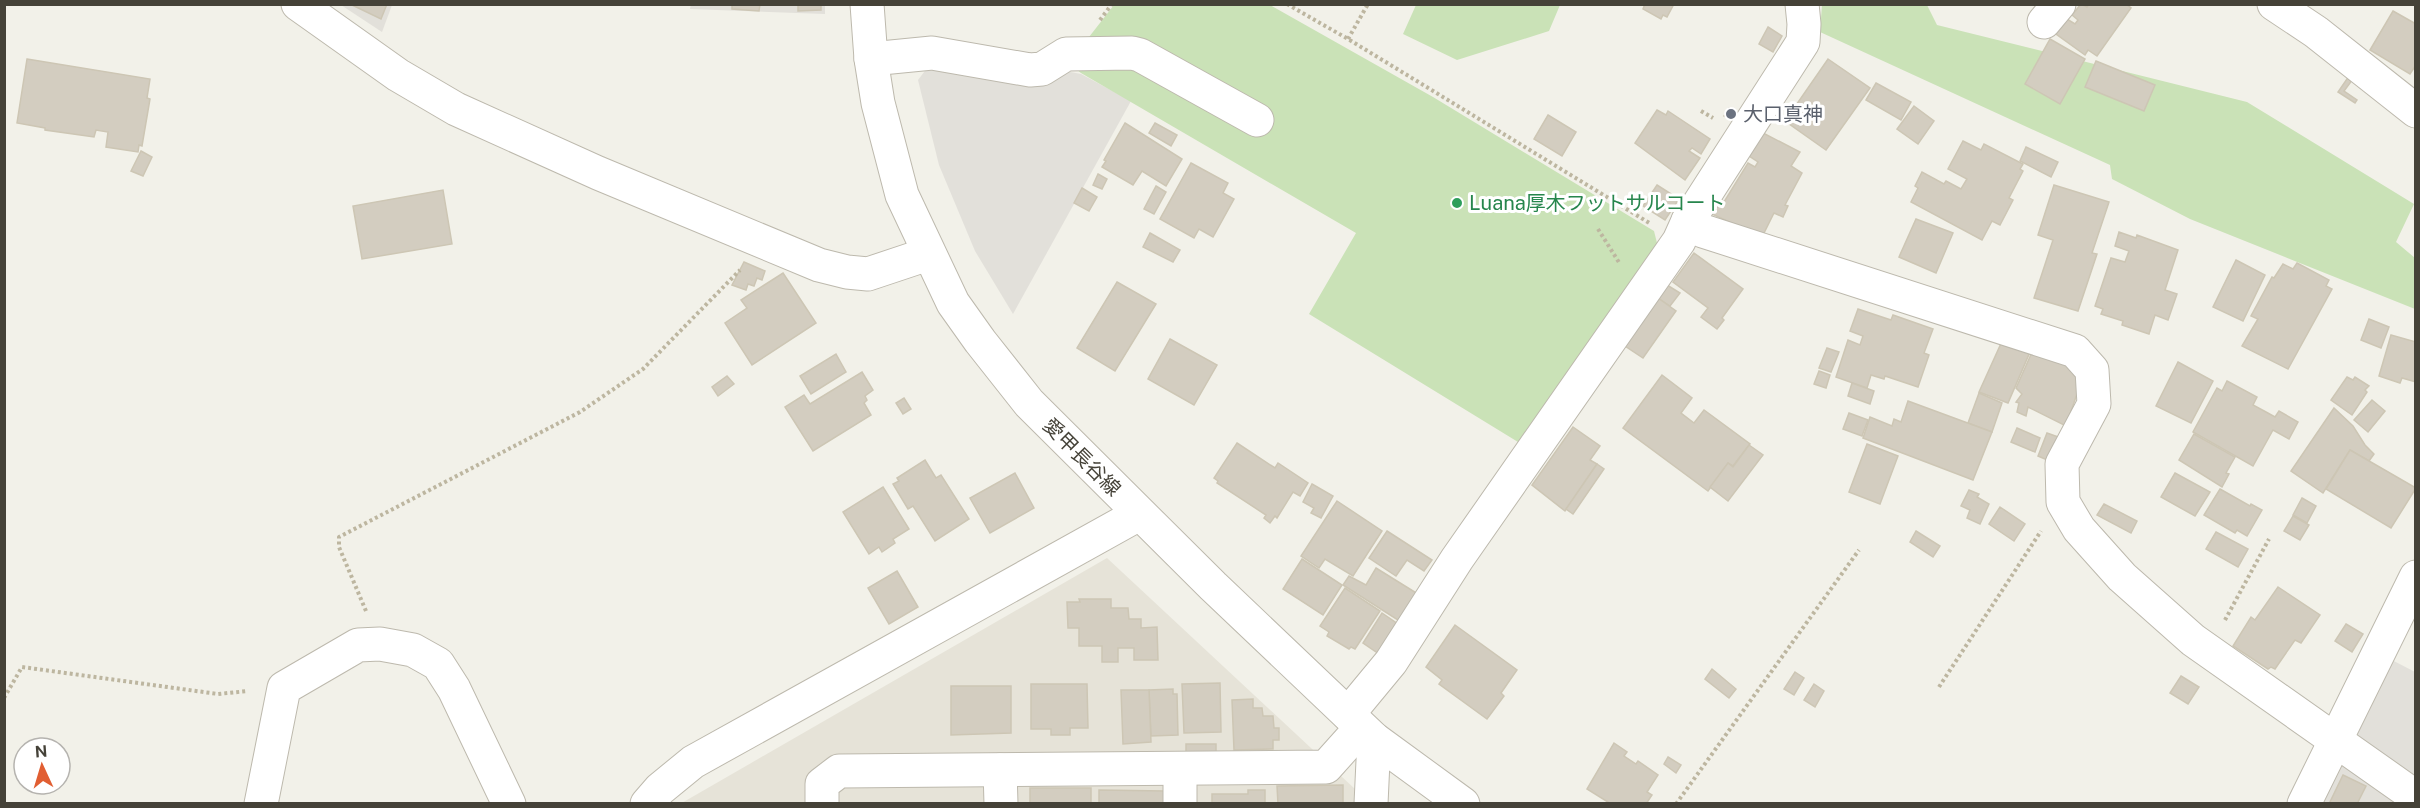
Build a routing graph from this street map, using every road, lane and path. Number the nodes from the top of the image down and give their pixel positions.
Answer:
1 (298, 4) edge
2 (867, 4) edge
3 (1287, 4) edge
4 (1368, 4) edge
5 (1802, 4) edge
6 (2274, 4) edge
7 (1348, 39) junction
8 (871, 59) junction
9 (2415, 111) edge
10 (1257, 120) dead end
11 (1598, 229) dead end
12 (1683, 231) junction
13 (765, 243) junction
14 (928, 254) junction
15 (1645, 287) junction
16 (2063, 502) junction
17 (1139, 514) junction
18 (2269, 539) dead end
19 (1859, 550) dead end
20 (2415, 577) edge
21 (380, 644) junction
22 (2209, 650) junction
23 (1939, 687) dead end
24 (284, 688) junction
25 (4, 698) edge
26 (1361, 727) junction
27 (2336, 740) junction
28 (1180, 769) junction
29 (1000, 770) junction
30 (2415, 797) edge
31 (261, 804) edge
32 (509, 804) edge
33 (647, 804) edge
34 (822, 804) edge
35 (1001, 804) edge
36 (1180, 804) edge
37 (1371, 804) edge
38 (1463, 804) edge
39 (1676, 804) edge
40 (2304, 804) edge

1 - 13 street
2 - 8 street, 愛甲長谷線
3 - 7 path
4 - 7 path
5 - 12 street
6 - 9 street
7 - 12 path
8 - 10 street
8 - 14 street, 愛甲長谷線
11 - 15 path
12 - 15 street
12 - 16 street
13 - 14 street
13 - 21 path
14 - 17 street, 愛甲長谷線
15 - 26 street
16 - 22 street
16 - 23 path
17 - 26 street, 愛甲長谷線
17 - 33 street
18 - 22 path
19 - 39 path
20 - 27 street
21 - 24 street
21 - 32 street
22 - 27 street
24 - 25 path
24 - 31 street
26 - 28 street
26 - 37 street
26 - 38 street, 愛甲長谷線
27 - 30 street
27 - 40 street
28 - 29 street
28 - 36 street
29 - 34 street
29 - 35 street

